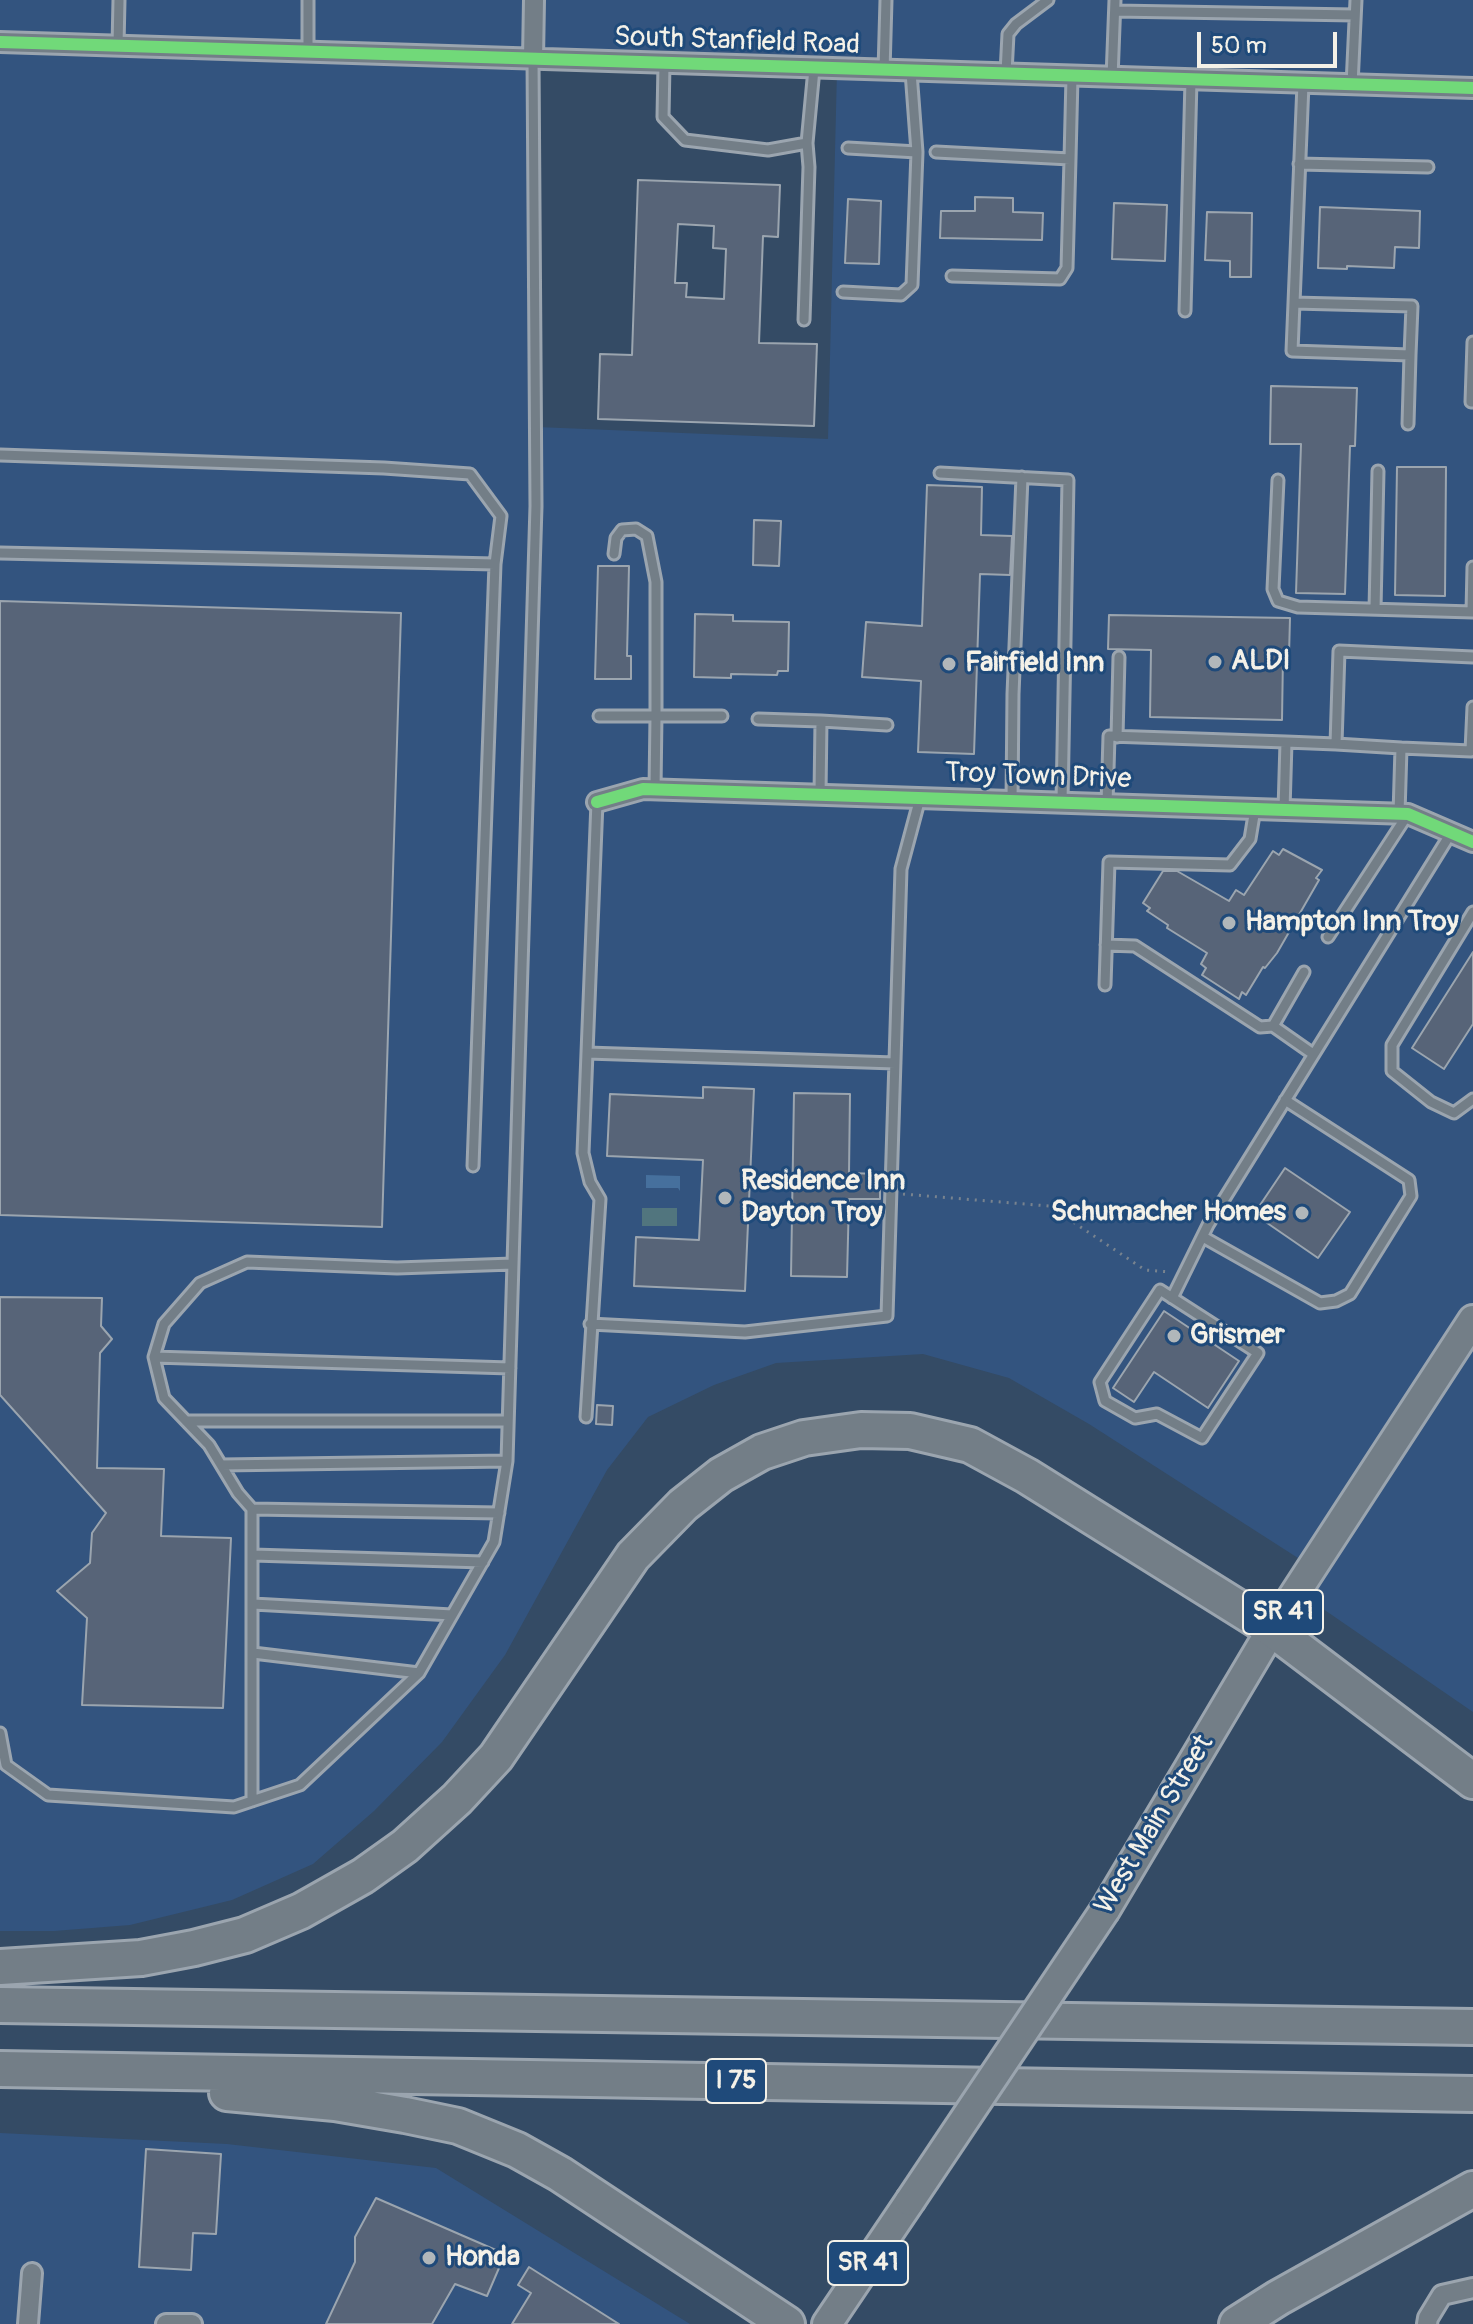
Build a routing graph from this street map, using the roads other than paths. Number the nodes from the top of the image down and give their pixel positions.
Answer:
1 (119, 0) edge
2 (308, 0) edge
3 (534, 0) edge
4 (886, 0) edge
5 (1048, 0) edge
6 (1356, 0) edge
7 (1115, 5) edge
8 (1355, 15) junction
9 (0, 42) edge
10 (118, 46) junction
11 (308, 52) junction
12 (533, 59) junction
13 (664, 64) junction
14 (814, 69) junction
15 (884, 71) junction
16 (911, 72) junction
17 (1006, 75) junction
18 (1072, 77) junction
19 (1112, 78) junction
20 (1191, 80) junction
21 (1303, 84) junction
22 (1352, 85) junction
23 (1473, 88) edge
24 (807, 143) junction
25 (848, 148) dead end
26 (917, 152) junction
27 (936, 152) dead end
28 (1070, 159) junction
29 (1299, 164) junction
30 (1428, 167) dead end
31 (952, 276) dead end
32 (843, 292) dead end
33 (1294, 303) junction
34 (1185, 311) dead end
35 (804, 320) dead end
36 (1473, 342) edge
37 (1410, 355) junction
38 (1473, 402) edge
39 (1408, 424) dead end
40 (0, 455) edge
41 (1378, 471) dead end
42 (940, 473) dead end
43 (1022, 477) junction
44 (1278, 480) dead end
45 (0, 553) edge
46 (614, 554) dead end
47 (495, 564) junction
48 (1473, 567) edge
49 (1375, 609) junction
50 (1472, 612) edge
51 (1119, 657) dead end
52 (1473, 657) edge
53 (1473, 707) edge
54 (599, 716) dead end
55 (656, 716) junction
56 (722, 716) dead end
57 (758, 719) dead end
58 (821, 721) junction
59 (887, 725) dead end
60 (1117, 737) junction
61 (1286, 742) junction
62 (1336, 744) junction
63 (1401, 748) junction
64 (655, 789) junction
65 (820, 794) junction
66 (920, 798) junction
67 (1012, 801) junction
68 (597, 802) joint
69 (1062, 802) junction
70 (1107, 804) junction
71 (1255, 809) junction
72 (1284, 810) junction
73 (1403, 814) junction
74 (1451, 833) junction
75 (1473, 842) edge
76 (1472, 915) edge
77 (1328, 937) dead end
78 (1106, 945) junction
79 (1304, 972) dead end
80 (1105, 985) dead end
81 (1273, 1026) junction
82 (587, 1053) junction
83 (1313, 1054) junction
84 (895, 1063) junction
85 (1473, 1099) edge
86 (1285, 1100) junction
87 (473, 1166) dead end
88 (1203, 1237) junction
89 (513, 1264) junction
90 (1172, 1298) junction
91 (1473, 1320) edge
92 (590, 1324) junction
93 (154, 1357) junction
94 (510, 1368) junction
95 (586, 1417) dead end
96 (186, 1421) junction
97 (508, 1421) junction
98 (507, 1461) junction
99 (221, 1465) junction
100 (252, 1509) junction
101 (499, 1513) junction
102 (253, 1555) junction
103 (483, 1562) junction
104 (253, 1604) junction
105 (452, 1615) junction
106 (1272, 1629) junction
107 (253, 1653) junction
108 (419, 1673) junction
109 (0, 1733) edge
110 (1473, 1781) edge
111 (252, 1801) junction
112 (0, 1967) edge
113 (0, 2005) edge
114 (1473, 2027) edge
115 (0, 2069) edge
116 (1473, 2094) edge
117 (1473, 2189) edge
118 (32, 2273) dead end
119 (1473, 2288) edge
120 (28, 2324) edge
121 (166, 2324) edge
122 (192, 2324) edge
123 (787, 2324) edge
124 (827, 2324) edge
125 (1237, 2324) edge
126 (1427, 2324) edge

1 - 10 lane
2 - 11 lane
3 - 12 street
4 - 15 lane
5 - 17 lane
6 - 8 lane
7 - 8 lane
7 - 19 lane
8 - 22 lane
9 - 10 street, South Stanfield Road
10 - 11 street, South Stanfield Road
11 - 12 street, South Stanfield Road
12 - 13 street, South Stanfield Road
12 - 89 lane
13 - 14 street, South Stanfield Road
13 - 24 lane
14 - 15 street, South Stanfield Road
14 - 24 lane
15 - 16 street, South Stanfield Road
16 - 17 street, South Stanfield Road
16 - 26 lane
17 - 18 street, South Stanfield Road
18 - 19 street, South Stanfield Road
18 - 28 lane
19 - 20 street, South Stanfield Road
20 - 21 street, South Stanfield Road
20 - 34 lane
21 - 22 street, South Stanfield Road
21 - 29 lane
22 - 23 street, South Stanfield Road
24 - 35 lane
25 - 26 lane
26 - 32 lane
27 - 28 lane
28 - 31 lane
29 - 30 lane
29 - 33 lane
33 - 37 lane
33 - 37 lane
36 - 38 lane
37 - 39 lane
40 - 47 lane
41 - 49 lane
42 - 43 lane
43 - 67 lane
43 - 69 lane
44 - 49 lane
45 - 47 lane
46 - 55 lane
47 - 87 lane
48 - 50 lane
49 - 50 lane
51 - 60 lane
52 - 62 lane
53 - 63 lane
54 - 55 lane
55 - 56 lane
55 - 64 lane
57 - 58 lane
58 - 59 lane
58 - 65 lane
60 - 61 lane
60 - 70 lane
61 - 62 lane
61 - 72 lane
62 - 63 lane
63 - 73 lane
64 - 65 street, Troy Town Drive
64 - 68 street, Troy Town Drive
65 - 66 street, Troy Town Drive
66 - 67 street, Troy Town Drive
66 - 84 lane
67 - 69 street, Troy Town Drive
68 - 82 lane
69 - 70 street, Troy Town Drive
70 - 71 street, Troy Town Drive
71 - 72 street, Troy Town Drive
71 - 78 lane
72 - 73 street, Troy Town Drive
73 - 74 street, Troy Town Drive
73 - 77 lane
74 - 75 street, Troy Town Drive
74 - 83 lane
76 - 85 lane
78 - 80 lane
78 - 81 lane
79 - 81 lane
81 - 83 lane
82 - 84 lane
82 - 92 lane
83 - 86 lane
84 - 92 lane
86 - 88 lane
86 - 88 lane
88 - 90 lane
89 - 93 lane
89 - 94 lane
90 - 90 lane
91 - 106 main road, West Main Street / SR 41
92 - 95 lane
93 - 94 lane
93 - 96 lane
94 - 97 lane
96 - 97 lane
96 - 99 lane
97 - 98 lane
98 - 99 lane
98 - 101 lane
99 - 100 lane
100 - 101 lane
100 - 102 lane
101 - 103 lane
102 - 103 lane
102 - 104 lane
103 - 105 lane
104 - 105 lane
104 - 107 lane
105 - 108 lane
106 - 110 highway
106 - 112 highway
106 - 124 main road, West Main Street / SR 41, bridge
107 - 108 lane
107 - 111 lane
108 - 111 lane
109 - 111 lane
113 - 114 highway, I 75
115 - 116 highway, I 75
115 - 123 highway
117 - 125 highway
118 - 120 street
119 - 126 street
121 - 122 street

